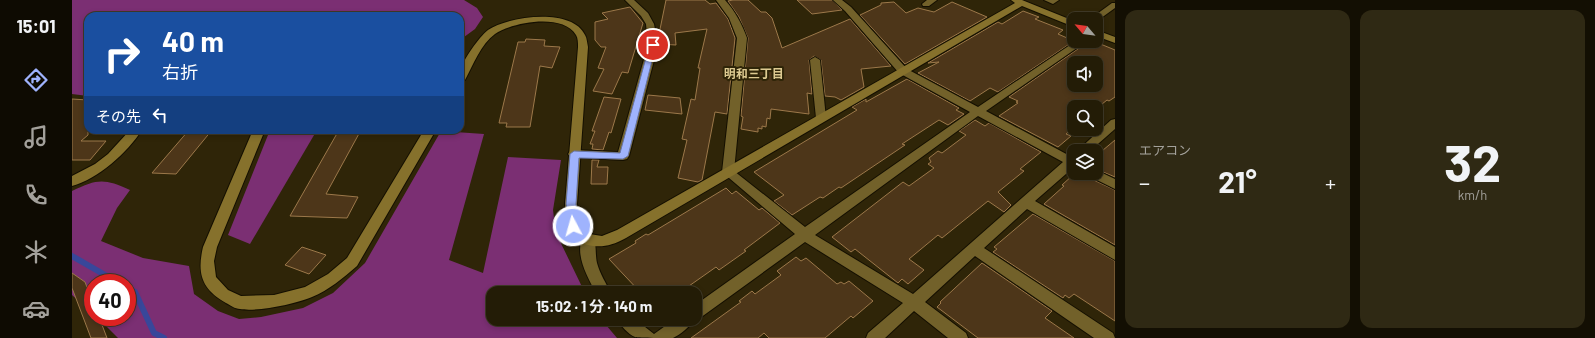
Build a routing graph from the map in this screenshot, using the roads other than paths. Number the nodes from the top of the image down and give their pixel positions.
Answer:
1 (629, 0) edge
2 (720, 0) edge
3 (837, 0) edge
4 (1048, 0) edge
5 (1056, 0) edge
6 (1017, 1) edge
7 (1115, 5) edge
8 (1103, 13) edge
9 (1067, 21) edge
10 (1103, 36) edge
11 (1115, 40) edge
12 (1072, 48) edge
13 (815, 60) dead end
14 (902, 71) junction
15 (464, 73) edge
16 (977, 112) junction
17 (821, 118) junction
18 (1114, 126) edge
19 (132, 134) edge
20 (257, 134) edge
21 (428, 134) edge
22 (1092, 144) edge
23 (574, 154) junction
24 (1067, 158) edge
25 (1067, 166) edge
26 (728, 172) junction
27 (1103, 178) edge
28 (72, 182) edge
29 (1115, 185) edge
30 (1026, 202) junction
31 (805, 235) junction
32 (588, 241) junction
33 (974, 248) junction
34 (1115, 254) edge
35 (600, 286) edge
36 (914, 302) junction
37 (702, 308) edge
38 (632, 326) edge
39 (677, 326) edge
40 (648, 338) edge
41 (660, 338) edge
42 (874, 338) edge
43 (960, 338) edge
44 (1107, 338) edge

1 - 23 street
2 - 26 street
3 - 14 street
4 - 5 lane
6 - 9 street
6 - 14 street
7 - 8 lane
10 - 11 street
12 - 16 street
13 - 17 street
14 - 16 street
14 - 17 street
15 - 23 street
16 - 24 street
16 - 31 street
17 - 26 street
18 - 22 street
19 - 28 street
20 - 21 street
23 - 32 street
25 - 30 street
26 - 31 street
26 - 32 street
27 - 29 street
30 - 33 street
30 - 34 street
31 - 36 street
31 - 37 street
32 - 35 street
33 - 36 street
33 - 44 street
36 - 42 street
36 - 43 street
38 - 40 street
39 - 41 street

